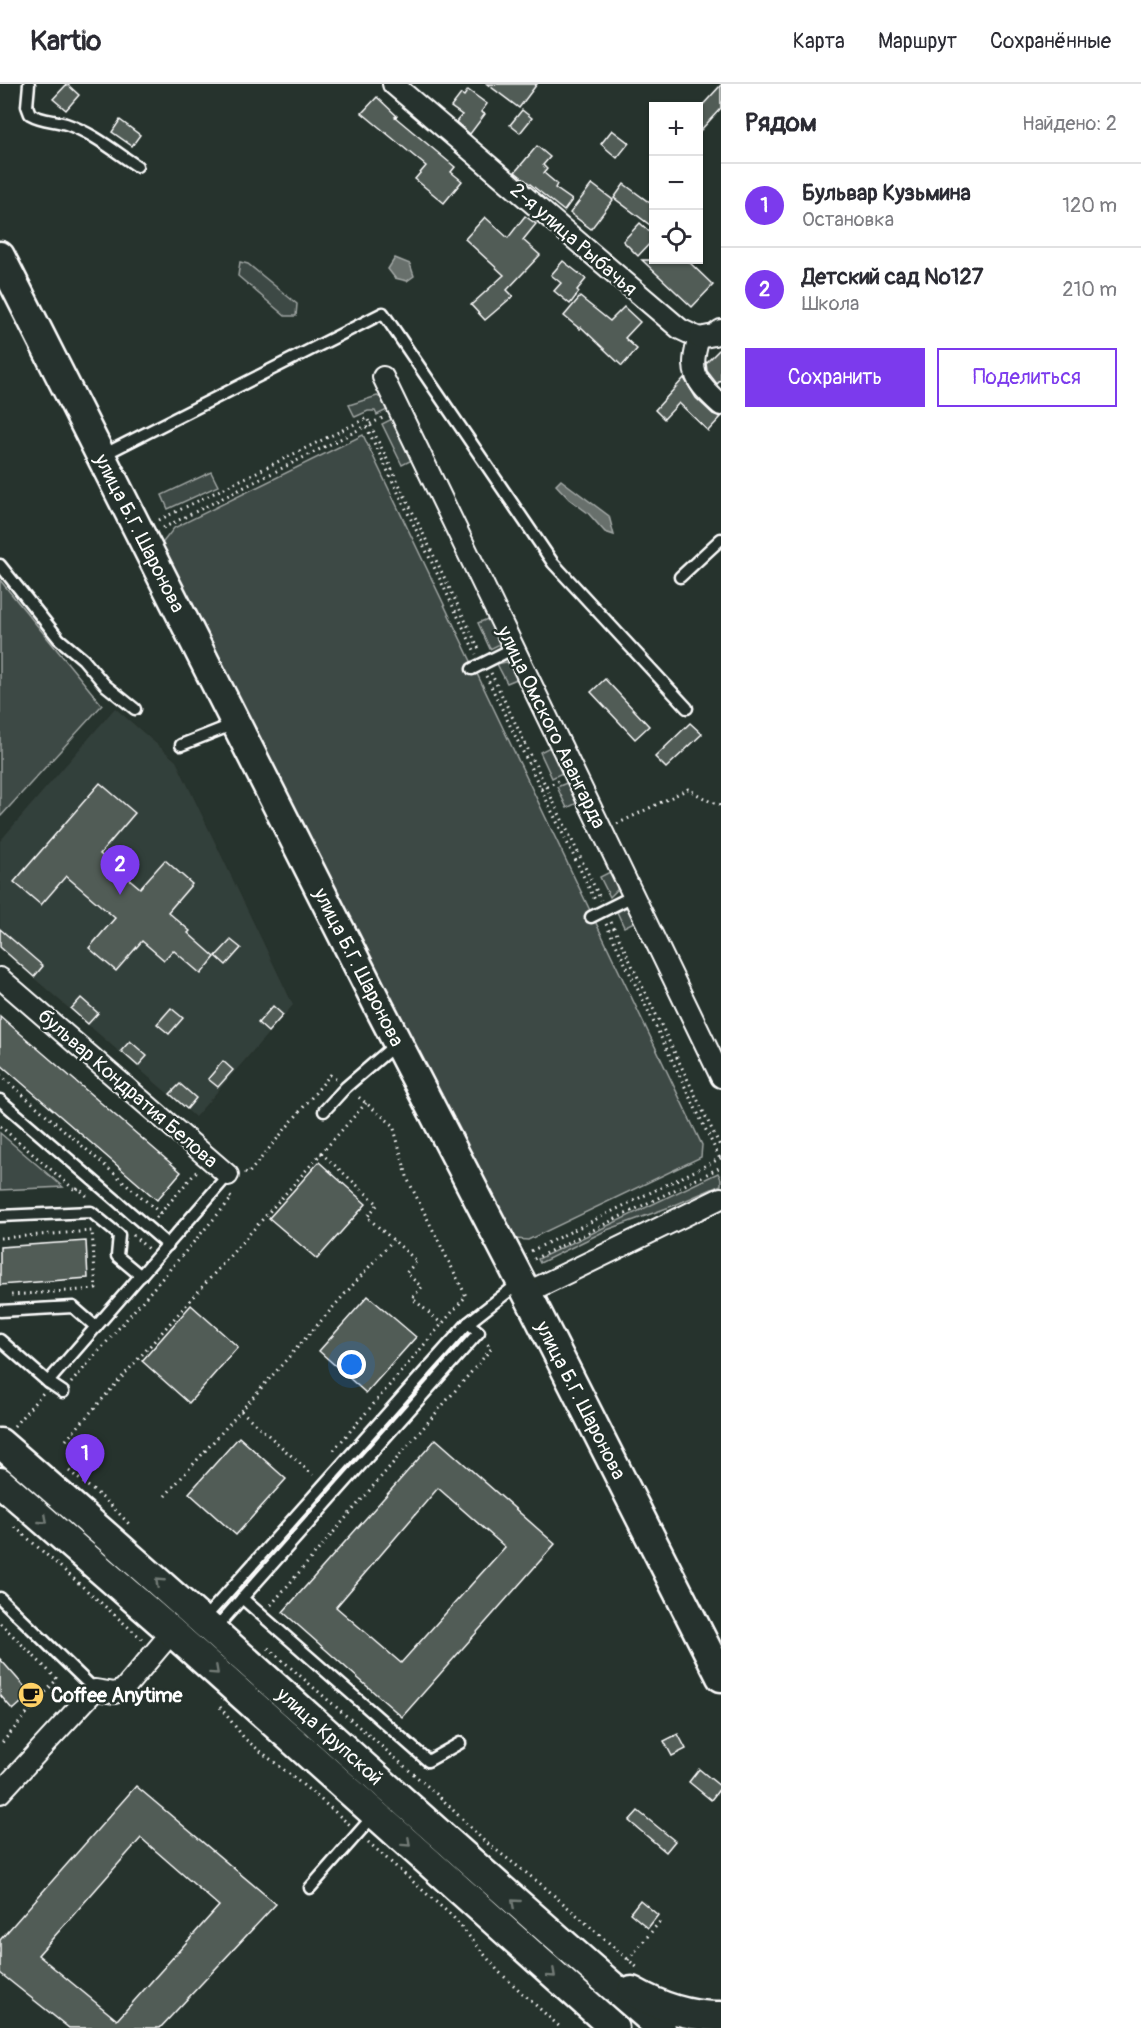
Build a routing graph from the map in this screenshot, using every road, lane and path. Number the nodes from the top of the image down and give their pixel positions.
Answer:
1 (29, 84) edge
2 (393, 84) edge
3 (137, 166) dead end
4 (3, 268) edge
5 (721, 330) edge
6 (699, 338) junction
7 (380, 371) dead end
8 (721, 405) edge
9 (101, 456) junction
10 (141, 534) junction
11 (721, 539) edge
12 (0, 565) edge
13 (680, 578) dead end
14 (514, 648) junction
15 (479, 665) junction
16 (687, 708) dead end
17 (135, 709) dead end
18 (236, 723) junction
19 (181, 745) dead end
20 (721, 805) edge
21 (602, 831) junction
22 (633, 896) junction
23 (599, 913) junction
24 (0, 978) edge
25 (397, 1043) junction
26 (0, 1075) edge
27 (721, 1077) edge
28 (346, 1087) junction
29 (0, 1100) edge
30 (366, 1103) junction
31 (324, 1111) dead end
32 (0, 1126) edge
33 (721, 1148) edge
34 (321, 1154) junction
35 (720, 1159) edge
36 (200, 1167) dead end
37 (721, 1167) edge
38 (238, 1174) junction
39 (232, 1198) dead end
40 (721, 1198) edge
41 (95, 1203) dead end
42 (160, 1213) junction
43 (0, 1216) edge
44 (148, 1228) junction
45 (129, 1232) dead end
46 (0, 1238) edge
47 (137, 1240) junction
48 (393, 1240) junction
49 (168, 1245) junction
50 (157, 1257) junction
51 (141, 1276) junction
52 (518, 1276) junction
53 (11, 1295) dead end
54 (0, 1311) edge
55 (468, 1323) junction
56 (442, 1324) junction
57 (96, 1327) junction
58 (479, 1332) junction
59 (0, 1340) edge
60 (47, 1386) junction
61 (63, 1392) joint
62 (241, 1411) junction
63 (5, 1436) edge
64 (66, 1440) dead end
65 (328, 1458) dead end
66 (68, 1470) dead end
67 (313, 1475) dead end
68 (0, 1482) edge
69 (165, 1496) dead end
70 (9, 1521) dead end
71 (130, 1525) dead end
72 (0, 1598) edge
73 (242, 1598) junction
74 (261, 1615) junction
75 (0, 1623) edge
76 (207, 1626) junction
77 (164, 1642) junction
78 (266, 1646) dead end
79 (721, 1677) edge
80 (95, 1690) junction
81 (218, 1704) dead end
82 (460, 1743) dead end
83 (0, 1745) edge
84 (0, 1793) edge
85 (367, 1824) junction
86 (310, 1888) dead end
87 (662, 1919) dead end
88 (592, 1968) junction
89 (574, 1994) junction
90 (721, 2016) edge
91 (561, 2028) edge
92 (601, 2028) edge
93 (614, 2028) edge
94 (661, 2028) edge

1 - 3 lane
2 - 6 street, 2-я улица Рыбачья
4 - 9 main road, улица Б.Г. Шаронова
5 - 6 street
6 - 8 street
7 - 14 street, улица Омского Авангарда
9 - 10 main road, улица Б.Г. Шаронова
9 - 16 lane
10 - 15 path
10 - 15 path
10 - 18 main road, улица Б.Г. Шаронова
11 - 13 lane
12 - 17 lane
14 - 15 lane
14 - 21 street, улица Омского Авангарда
15 - 23 path
18 - 19 lane
18 - 25 main road, улица Б.Г. Шаронова
20 - 21 path
21 - 22 street, улица Омского Авангарда
22 - 23 lane
22 - 27 street, улица Омского Авангарда
23 - 33 path
23 - 35 path
24 - 38 street, бульвар Кондратия Белова
25 - 28 lane
25 - 52 main road, улица Б.Г. Шаронова
26 - 42 path
28 - 30 path
28 - 31 lane
28 - 38 path
29 - 44 lane
30 - 34 path
30 - 56 path
32 - 41 path
34 - 48 path
34 - 64 path
35 - 52 path
36 - 42 path
37 - 52 path
38 - 49 lane
39 - 61 path
40 - 52 street
42 - 44 path
43 - 51 lane
44 - 47 path
44 - 49 lane
45 - 47 path
46 - 53 path
47 - 50 path
48 - 56 path
48 - 62 path
49 - 50 lane
50 - 51 lane
51 - 57 lane
52 - 55 lane
52 - 79 main road, улица Б.Г. Шаронова
54 - 57 lane
55 - 58 lane
55 - 76 lane
56 - 65 path
57 - 60 lane
58 - 73 lane
58 - 74 path
59 - 60 lane
60 - 61 lane
60 - 63 path
62 - 67 path
62 - 69 path
76 -> 63 main road, улица Крупской
66 - 71 path
68 -> 77 main road, улица Крупской
70 - 77 path
72 - 80 lane
73 - 74 lane
73 - 76 lane
74 - 82 lane
75 - 83 path
88 -> 76 main road, улица Крупской
77 - 80 street
77 -> 85 main road, улица Крупской
78 - 87 path
80 - 84 street
81 - 85 path
85 - 86 lane
85 -> 89 main road, улица Крупской
85 - 91 path
88 - 90 main road
88 - 94 main road, улица Крупской
89 - 92 main road
89 - 93 main road, улица Крупской

